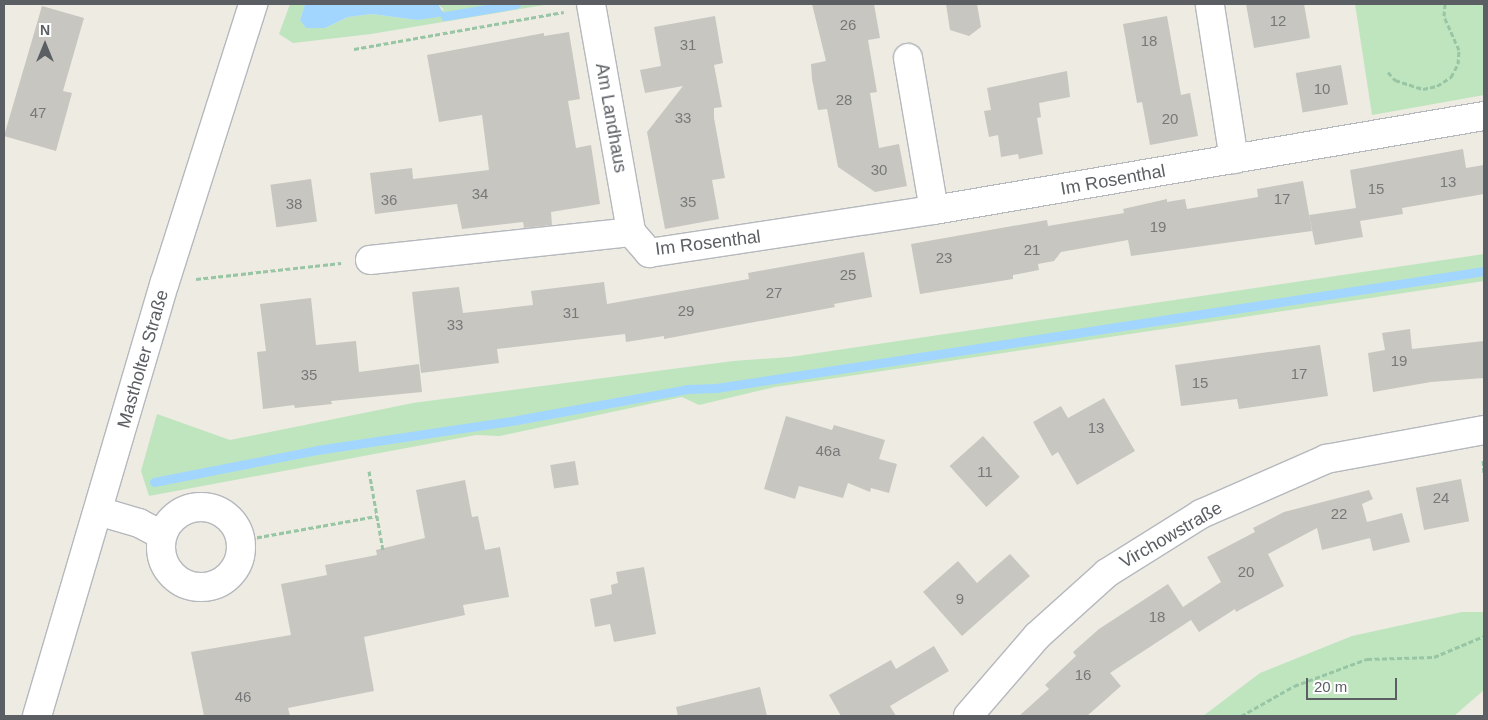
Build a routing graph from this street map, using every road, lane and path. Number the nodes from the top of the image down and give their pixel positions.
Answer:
1 (252, 4) edge
2 (1445, 4) edge
3 (591, 5) edge
4 (1210, 6) dead end
5 (354, 49) dead end
6 (908, 58) dead end
7 (1388, 72) dead end
8 (1484, 116) edge
9 (1234, 159) junction
10 (934, 210) junction
11 (631, 232) junction
12 (370, 260) joint
13 (166, 282) junction
14 (1484, 430) edge
15 (369, 471) dead end
16 (98, 511) junction
17 (377, 516) junction
18 (162, 535) junction
19 (242, 540) junction
20 (383, 550) dead end
21 (1484, 636) edge
22 (37, 716) edge
23 (968, 716) edge
24 (1241, 716) edge

1 - 13 street, Mastholter Straße
2 - 7 path
3 - 5 path
3 - 11 street, Am Landhaus
4 - 9 street
6 - 10 street
8 - 9 street, Im Rosenthal
9 - 10 street, Im Rosenthal
10 - 11 street, Im Rosenthal
11 - 12 street, Im Rosenthal
12 - 13 path
13 - 16 street, Mastholter Straße
14 - 23 street, Virchowstraße
15 - 17 path
16 - 18 street
16 - 22 street, Mastholter Straße
17 - 19 path
17 - 20 path
18 - 19 street
18 - 19 street
21 - 24 path

